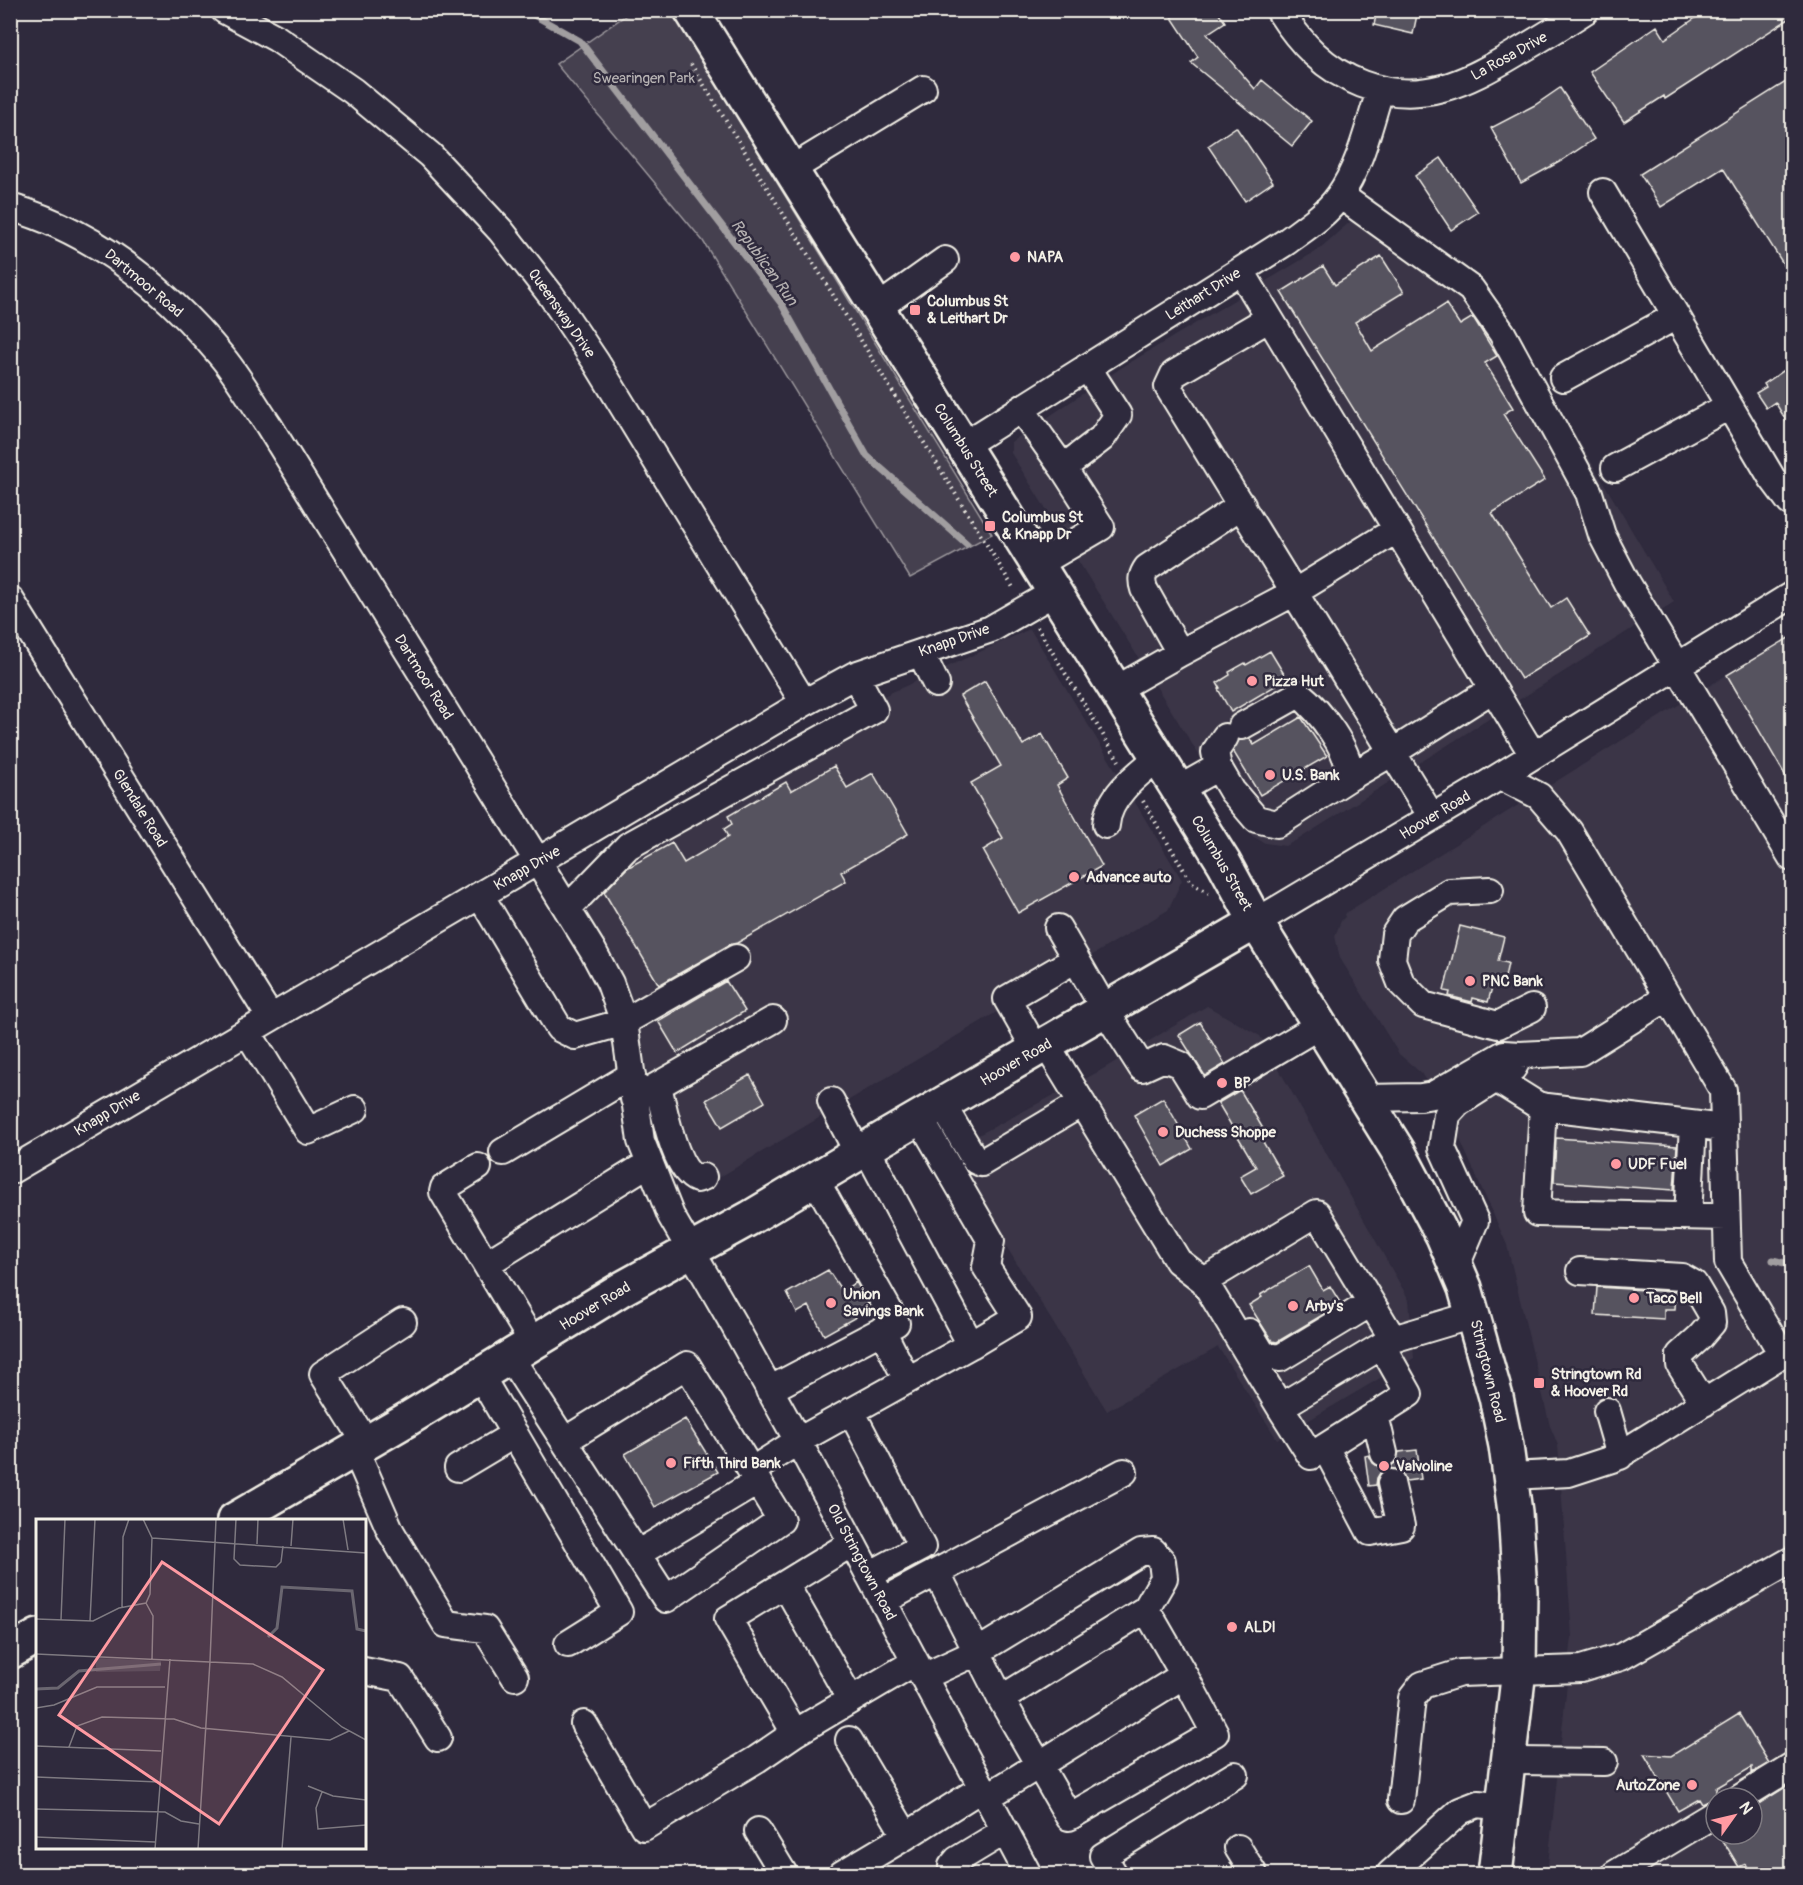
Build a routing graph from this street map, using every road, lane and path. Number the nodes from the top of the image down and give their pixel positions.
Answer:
1 (224, 10) edge
2 (691, 10) edge
3 (1278, 10) edge
4 (1587, 10) edge
5 (689, 61) dead end
6 (923, 89) dead end
7 (1380, 91) junction
8 (790, 170) junction
9 (1603, 192) dead end
10 (1340, 195) junction
11 (10, 207) edge
12 (945, 260) dead end
13 (1241, 271) junction
14 (876, 309) junction
15 (1676, 316) junction
16 (1268, 319) junction
17 (1087, 367) junction
18 (1563, 378) dead end
19 (1729, 406) junction
20 (1021, 409) junction
21 (964, 445) junction
22 (1063, 468) junction
23 (1615, 468) dead end
24 (1792, 503) edge
25 (1242, 505) junction
26 (1396, 530) junction
27 (1038, 564) junction
28 (1055, 592) junction
29 (1295, 592) junction
30 (1792, 595) edge
31 (10, 599) edge
32 (1026, 609) junction
33 (1180, 652) junction
34 (921, 653) junction
35 (1676, 667) junction
36 (855, 675) junction
37 (936, 684) dead end
38 (1493, 689) junction
39 (1115, 690) junction
40 (804, 702) junction
41 (1393, 752) junction
42 (1533, 755) junction
43 (1159, 757) junction
44 (1218, 767) junction
45 (1500, 776) junction
46 (1350, 777) junction
47 (1131, 781) junction
48 (1179, 789) junction
49 (1432, 817) junction
50 (1106, 825) dead end
51 (1792, 858) edge
52 (538, 861) junction
53 (1490, 890) dead end
54 (1210, 893) dead end
55 (480, 895) junction
56 (567, 909) junction
57 (1256, 921) junction
58 (1058, 928) dead end
59 (736, 958) dead end
60 (1076, 959) junction
61 (1668, 998) junction
62 (1532, 1008) dead end
63 (1104, 1010) junction
64 (270, 1017) junction
65 (773, 1020) dead end
66 (624, 1022) junction
67 (1320, 1025) junction
68 (247, 1031) junction
69 (1041, 1047) junction
70 (1520, 1055) junction
71 (1496, 1079) junction
72 (658, 1086) junction
73 (633, 1087) junction
74 (1365, 1098) junction
75 (831, 1101) dead end
76 (1082, 1103) junction
77 (1543, 1106) junction
78 (355, 1109) dead end
79 (930, 1111) junction
80 (1693, 1125) junction
81 (1724, 1128) junction
82 (862, 1151) junction
83 (502, 1152) dead end
84 (649, 1163) junction
85 (478, 1167) dead end
86 (10, 1171) edge
87 (703, 1177) dead end
88 (815, 1179) junction
89 (1688, 1216) junction
90 (1726, 1217) junction
91 (692, 1251) junction
92 (486, 1264) junction
93 (1456, 1266) junction
94 (1580, 1271) dead end
95 (1209, 1278) junction
96 (1371, 1303) junction
97 (1473, 1315) junction
98 (403, 1322) dead end
99 (882, 1330) junction
100 (1387, 1343) junction
101 (971, 1345) junction
102 (521, 1350) junction
103 (1789, 1357) edge
104 (480, 1375) junction
105 (907, 1380) junction
106 (769, 1390) junction
107 (1704, 1403) junction
108 (1280, 1407) junction
109 (1607, 1411) dead end
110 (851, 1412) junction
111 (1375, 1415) junction
112 (515, 1434) junction
113 (564, 1441) junction
114 (798, 1441) junction
115 (361, 1446) junction
116 (1325, 1447) junction
117 (1384, 1453) dead end
118 (1620, 1456) junction
119 (458, 1468) dead end
120 (1124, 1472) dead end
121 (1510, 1476) junction
122 (754, 1477) junction
123 (1391, 1483) dead end
124 (269, 1512) edge
125 (242, 1519) edge
126 (852, 1543) junction
127 (637, 1554) junction
128 (1792, 1560) edge
129 (937, 1573) junction
130 (869, 1575) junction
131 (785, 1584) junction
132 (883, 1601) junction
133 (1146, 1610) junction
134 (36, 1637) edge
135 (568, 1644) dead end
136 (10, 1652) edge
137 (977, 1652) junction
138 (919, 1670) junction
139 (1519, 1670) junction
140 (366, 1671) edge
141 (1184, 1675) junction
142 (515, 1677) dead end
143 (1001, 1699) junction
144 (851, 1700) junction
145 (584, 1724) dead end
146 (795, 1733) junction
147 (438, 1738) dead end
148 (849, 1740) dead end
149 (1509, 1761) junction
150 (1604, 1762) dead end
151 (1038, 1765) junction
152 (1792, 1766) edge
153 (1235, 1775) dead end
154 (1760, 1786) edge
155 (984, 1792) junction
156 (1401, 1800) dead end
157 (1504, 1807) junction
158 (1704, 1819) edge
159 (758, 1831) dead end
160 (1005, 1831) junction
161 (906, 1836) junction
162 (1238, 1848) dead end
163 (784, 1875) edge
164 (842, 1875) edge
165 (952, 1875) edge
166 (1028, 1875) edge
167 (1114, 1875) edge
168 (1254, 1875) edge
169 (1390, 1875) edge
170 (1495, 1875) edge
171 (1615, 1875) edge

1 - 40 street, Queensway Drive
2 - 8 main road, Columbus Street
3 - 7 street, La Rosa Drive
4 - 7 street, La Rosa Drive
5 - 32 path
6 - 8 street
7 - 10 street, Leithart Drive
8 - 14 main road, Columbus Street
9 - 15 street
10 - 13 street, Leithart Drive
10 - 35 street
11 - 52 street, Dartmoor Road
12 - 14 street
13 - 16 street
13 - 17 street, Leithart Drive
14 - 21 main road, Columbus Street
15 - 18 street
15 - 19 street
16 - 25 street
16 - 26 street
17 - 20 street, Leithart Drive
17 - 22 street
19 - 23 street
19 - 24 street
20 - 21 street, Leithart Drive
20 - 22 street
21 - 27 main road, Columbus Street
22 - 27 street
25 - 29 street
25 - 33 street
26 - 29 street
26 - 38 street
27 - 28 main road, Columbus Street
28 - 32 street, Knapp Drive
28 - 39 main road, Columbus Street
29 - 33 street
29 - 41 street
30 - 35 street, Hoover Road
31 - 64 street, Glendale Road
32 - 34 street, Knapp Drive
32 - 47 path
33 - 39 street
34 - 36 street, Knapp Drive
34 - 37 street
35 - 42 street, Hoover Road
35 - 51 street
36 - 40 street, Knapp Drive
36 - 56 street
38 - 41 street
38 - 42 street
39 - 43 main road, Columbus Street
40 - 52 street, Knapp Drive
41 - 46 street
41 - 49 street
42 - 45 street, Hoover Road
43 - 47 street
43 - 48 main road, Columbus Street
44 - 46 street
44 - 46 street
44 - 48 street
45 - 49 street, Hoover Road
45 - 61 street
47 - 50 street
47 - 54 path
48 - 57 main road, Columbus Street
49 - 57 street, Hoover Road
52 - 55 street, Knapp Drive
52 - 56 street, Dartmoor Road
53 - 62 street
55 - 64 street, Knapp Drive
55 - 66 street
56 - 66 street, Dartmoor Road
57 - 63 main road, Hoover Road
57 - 67 main road, Stringtown Road
58 - 60 street
59 - 66 street
60 - 63 street
60 - 69 street
61 - 70 street
61 - 81 street
63 - 67 street
63 - 69 main road, Hoover Road
64 - 68 street, Knapp Drive
65 - 72 street
66 - 73 street, Dartmoor Road
67 - 74 main road, Stringtown Road
68 - 78 street
68 - 86 street, Knapp Drive
69 - 76 street
69 - 79 main road, Hoover Road
70 - 71 street
70 - 74 street
71 - 77 street
71 - 93 street
72 - 73 street
72 - 87 street
73 - 83 street
73 - 84 street, Dartmoor Road
74 - 93 main road, Stringtown Road
75 - 82 street
76 - 79 street
76 - 95 street
77 - 80 street
77 - 89 street
79 - 82 main road, Hoover Road
79 - 101 street
80 - 81 street
80 - 89 street
81 - 90 street
82 - 88 main road, Hoover Road
82 - 101 street
84 - 91 street, Dartmoor Road
84 - 92 street
85 - 92 street
88 - 91 main road, Hoover Road
88 - 99 street
89 - 90 street
90 - 103 street
91 - 102 main road, Hoover Road
91 - 106 street, Old Stringtown Road
92 - 102 street
93 - 97 main road, Stringtown Road
94 - 107 street
95 - 96 street
95 - 96 street
95 - 108 street
96 - 100 street
97 - 100 street
97 - 121 main road, Stringtown Road
98 - 115 street
99 - 105 street
99 - 106 street
100 - 108 street
100 - 111 street
101 - 105 street
102 - 104 main road, Hoover Road
102 - 113 street
103 - 107 street
104 - 112 street
104 - 115 main road, Hoover Road
105 - 110 street
106 - 114 street, Old Stringtown Road
107 - 118 street
108 - 116 street
109 - 118 street
110 - 114 street
110 - 130 street
111 - 116 street
111 - 117 street
112 - 119 street
112 - 135 street
113 - 122 street
113 - 127 street
114 - 122 street
114 - 126 street, Old Stringtown Road
115 - 124 main road, Hoover Road
115 - 142 street
116 - 123 street
118 - 121 street
120 - 129 street
121 - 139 main road, Stringtown Road
122 - 127 street
122 - 127 street
124 - 125 main road, Hoover Road
126 - 130 street, Old Stringtown Road
126 - 131 street
128 - 139 street
129 - 132 street
129 - 137 street
130 - 132 street, Old Stringtown Road
131 - 144 street
131 - 146 street
132 - 138 street, Old Stringtown Road
133 - 137 street
133 - 141 street
133 - 143 street
134 - 136 main road
137 - 138 street
137 - 143 street
138 - 144 street
138 - 155 street, Old Stringtown Road
139 - 149 main road, Stringtown Road
139 - 156 street
140 - 147 street
141 - 151 street
141 - 151 street
143 - 151 street
144 - 146 street
145 - 146 street
148 - 161 street
149 - 150 street
149 - 157 main road, Stringtown Road
151 - 155 street
152 - 154 street
153 - 167 street
155 - 160 street, Old Stringtown Road
155 - 161 street
157 - 169 street
157 - 170 main road, Stringtown Road
158 - 171 street
159 - 163 street
160 - 165 street
160 - 166 street, Old Stringtown Road
161 - 164 street
162 - 168 street

